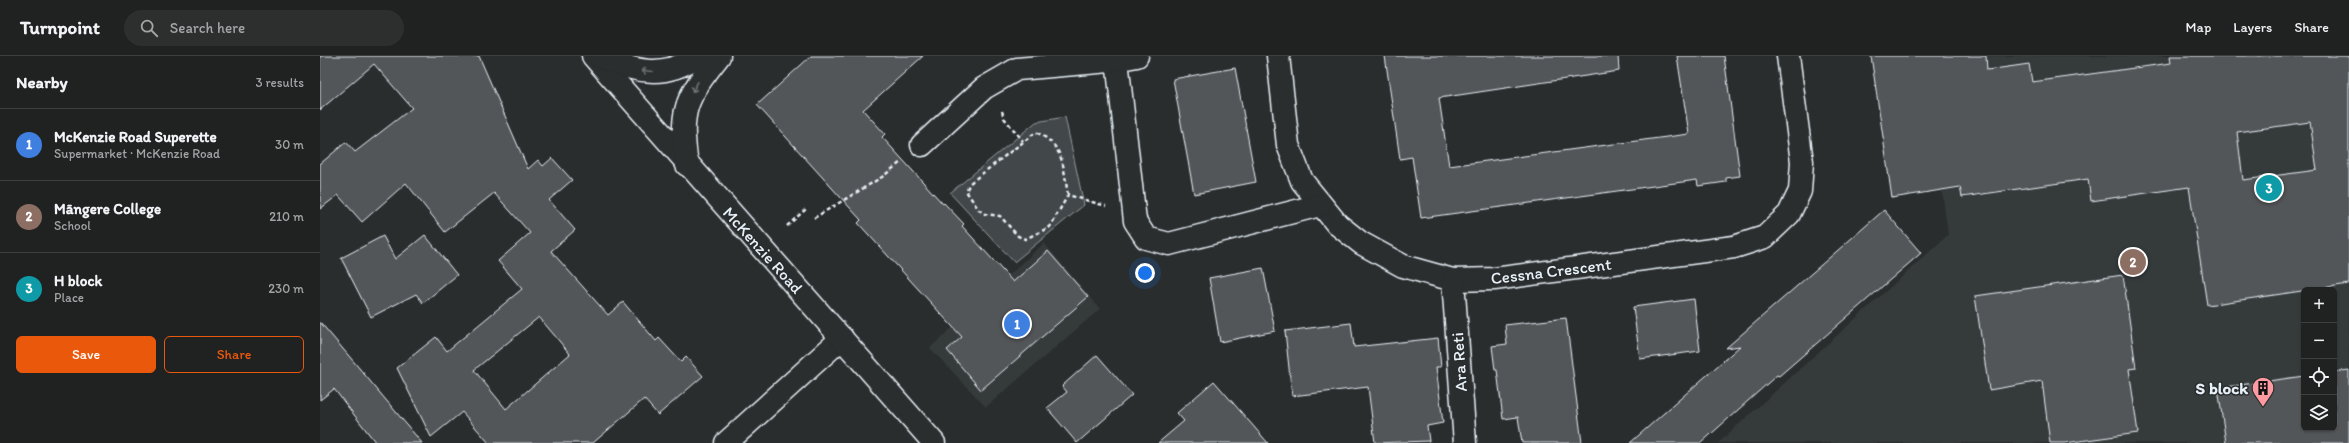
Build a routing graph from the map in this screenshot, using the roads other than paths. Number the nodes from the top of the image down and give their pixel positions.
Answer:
1 (593, 56) edge
2 (598, 56) edge
3 (697, 56) edge
4 (719, 56) edge
5 (1278, 56) edge
6 (1788, 56) edge
7 (1127, 58) edge
8 (922, 145) road end
9 (687, 165) junction
10 (1320, 205) junction
11 (1453, 280) junction
12 (842, 338) junction
13 (726, 443) edge
14 (934, 443) edge
15 (1465, 443) edge

1 - 9 street, McKenzie Road
3 -> 2 street
4 -> 9 street
5 - 10 street, Cessna Crescent
6 - 11 street, Cessna Crescent
7 - 8 street
7 - 10 street
9 - 12 street, McKenzie Road
10 - 11 street, Cessna Crescent
11 - 15 street, Ara Reti
12 - 13 street
12 - 14 street, McKenzie Road

